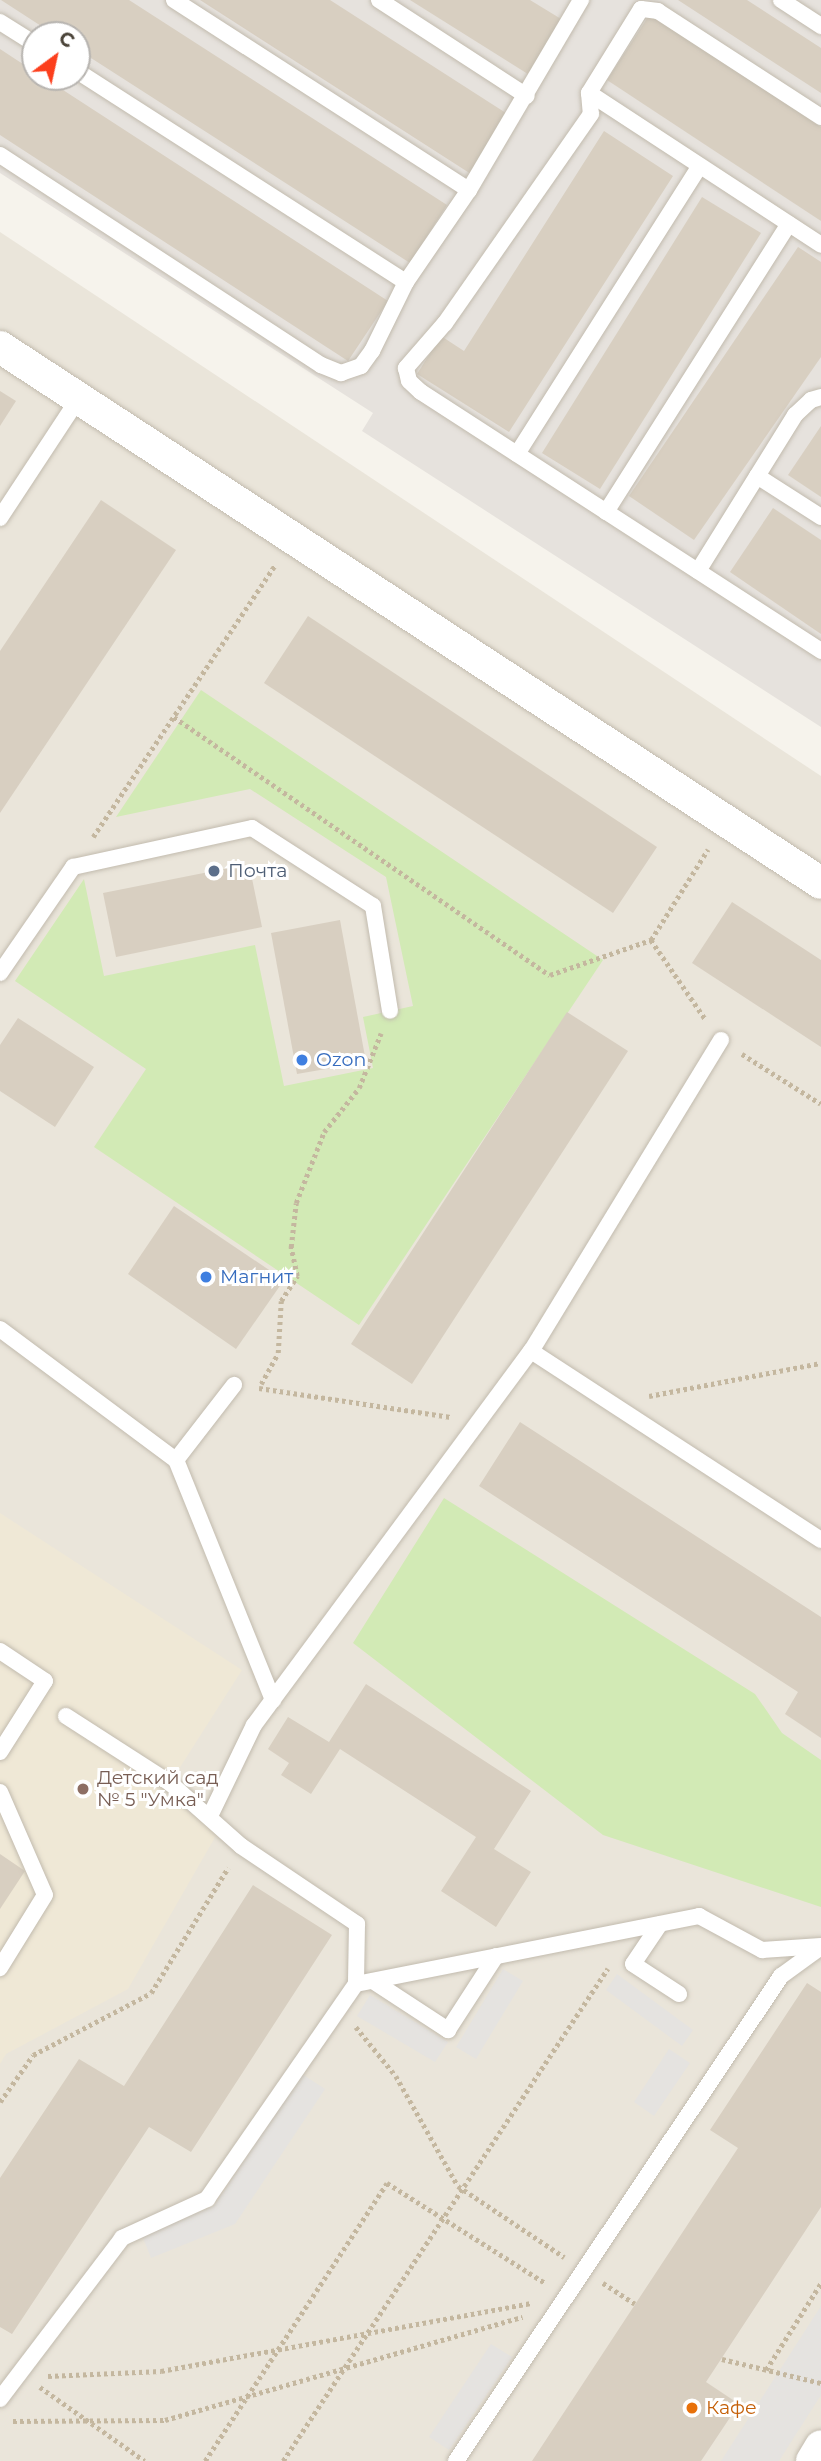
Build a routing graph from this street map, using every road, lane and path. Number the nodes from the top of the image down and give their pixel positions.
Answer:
1 (174, 0) edge
2 (379, 0) edge
3 (581, 0) edge
4 (781, 0) edge
5 (0, 22) edge
6 (821, 26) edge
7 (21, 35) edge
8 (91, 80) edge
9 (589, 93) junction
10 (527, 96) junction
11 (821, 117) edge
12 (0, 155) edge
13 (700, 166) junction
14 (469, 190) junction
15 (789, 224) junction
16 (821, 245) edge
17 (407, 282) junction
18 (0, 347) edge
19 (80, 396) junction
20 (821, 397) edge
21 (517, 454) junction
22 (757, 476) junction
23 (606, 512) junction
24 (821, 517) edge
25 (0, 518) edge
26 (294, 536) junction
27 (698, 571) junction
28 (821, 652) edge
29 (174, 717) junction
30 (726, 821) junction
31 (73, 867) junction
32 (821, 884) edge
33 (651, 940) junction
34 (0, 973) edge
35 (390, 1011) joint
36 (721, 1040) junction
37 (821, 1104) edge
38 (0, 1329) edge
39 (531, 1351) junction
40 (821, 1363) edge
41 (234, 1385) joint
42 (259, 1388) junction
43 (610, 1403) junction
44 (480, 1421) junction
45 (176, 1460) junction
46 (821, 1540) edge
47 (0, 1651) edge
48 (273, 1700) junction
49 (66, 1716) dead end
50 (0, 1752) edge
51 (0, 1793) edge
52 (210, 1816) junction
53 (241, 1846) junction
54 (660, 1924) junction
55 (633, 1929) junction
56 (821, 1946) edge
57 (496, 1956) junction
58 (0, 1968) edge
59 (373, 1981) junction
60 (356, 1984) junction
61 (679, 1994) dead end
62 (340, 2007) junction
63 (0, 2102) edge
64 (462, 2189) junction
65 (442, 2218) junction
66 (584, 2271) junction
67 (821, 2283) edge
68 (563, 2301) junction
69 (635, 2304) dead end
70 (365, 2333) junction
71 (278, 2349) junction
72 (722, 2359) dead end
73 (341, 2369) junction
74 (765, 2370) junction
75 (21, 2378) junction
76 (821, 2383) edge
77 (247, 2396) junction
78 (0, 2399) edge
79 (0, 2421) edge
80 (90, 2422) junction
81 (821, 2446) edge
82 (145, 2461) edge
83 (205, 2461) edge
84 (283, 2461) edge
85 (456, 2461) edge
86 (811, 2461) edge

1 - 14 lane
2 - 10 lane
3 - 10 lane
4 - 6 lane
5 - 7 lane
8 - 17 lane
9 - 11 lane
9 - 13 lane
9 - 21 lane
10 - 14 lane
12 - 17 lane
13 - 15 lane
13 - 21 lane
14 - 17 lane
15 - 16 lane
15 - 23 lane
18 - 19 street
19 - 25 lane
19 - 26 street
20 - 22 lane
21 - 23 lane
22 - 24 lane
22 - 27 lane
23 - 27 lane
26 - 29 path
26 - 30 street
27 - 28 lane
29 - 31 path
29 - 33 path
30 - 32 street
30 - 33 path
31 - 34 lane
31 - 35 lane
33 - 36 path
35 - 42 path
36 - 37 path
36 - 39 lane
38 - 45 lane
39 - 43 lane
39 - 44 lane
40 - 43 path
41 - 42 path
41 - 45 lane
42 - 44 path
43 - 46 lane
44 - 48 lane
45 - 48 lane
47 - 50 lane
48 - 52 lane
49 - 52 lane
51 - 58 lane
52 - 53 lane
53 - 60 lane
53 - 63 path
54 - 55 lane
54 - 56 lane
54 - 61 lane
55 - 57 lane
55 - 64 path
56 - 66 lane
57 - 59 lane
57 - 59 lane
59 - 60 lane
60 - 62 lane
62 - 64 path
62 - 75 lane
64 - 65 path
64 - 66 path
65 - 68 path
65 - 70 path
65 - 71 path
66 - 68 lane
66 - 69 path
67 - 74 path
68 - 70 path
68 - 73 path
68 - 85 lane
70 - 71 path
70 - 73 path
71 - 75 path
71 - 77 path
72 - 74 path
73 - 77 path
73 - 84 path
74 - 76 path
75 - 78 lane
75 - 80 path
77 - 80 path
77 - 83 path
79 - 80 path
80 - 82 path
81 - 86 street

